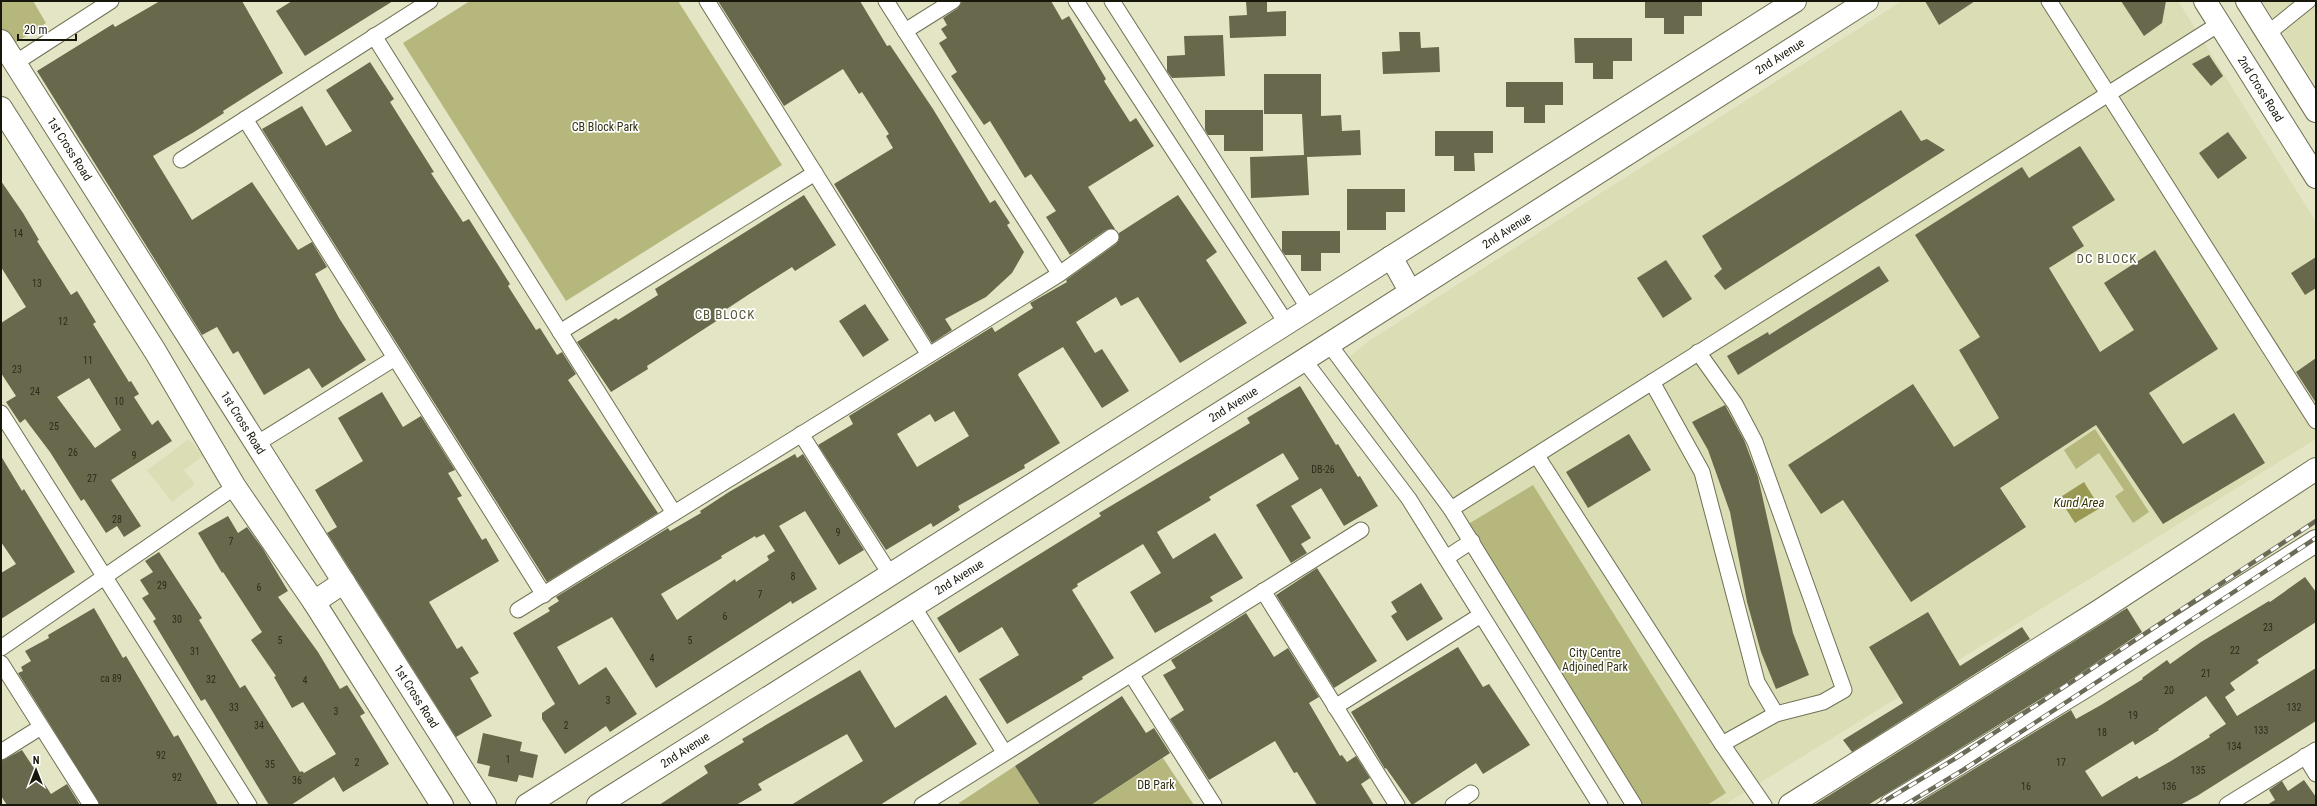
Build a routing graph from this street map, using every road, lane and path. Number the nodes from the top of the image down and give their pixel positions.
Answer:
1 (111, 1) edge
2 (430, 1) edge
3 (707, 1) edge
4 (886, 1) edge
5 (953, 1) edge
6 (1076, 1) edge
7 (1112, 1) edge
8 (1794, 1) edge
9 (1867, 1) edge
10 (2049, 1) edge
11 (2205, 1) edge
12 (2247, 1) edge
13 (2308, 1) edge
14 (2219, 24) junction
15 (905, 31) junction
16 (2267, 34) junction
17 (374, 36) junction
18 (1, 41) edge
19 (15, 62) junction
20 (2109, 93) junction
21 (1, 108) edge
22 (2316, 111) edge
23 (244, 119) junction
24 (181, 160) dead end
25 (815, 173) junction
26 (2316, 177) edge
27 (1111, 237) dead end
28 (1391, 257) junction
29 (1059, 273) junction
30 (1410, 291) junction
31 (1309, 309) junction
32 (1287, 324) junction
33 (560, 332) junction
34 (1330, 344) junction
35 (1698, 352) junction
36 (929, 355) junction
37 (395, 358) junction
38 (1304, 360) junction
39 (1652, 382) junction
40 (1, 413) edge
41 (2316, 421) edge
42 (801, 434) junction
43 (256, 444) junction
44 (1537, 456) junction
45 (2316, 469) edge
46 (235, 488) junction
47 (1451, 509) junction
48 (674, 513) junction
49 (1361, 530) dead end
50 (2316, 540) edge
51 (1472, 542) junction
52 (1446, 558) junction
53 (890, 574) junction
54 (104, 577) junction
55 (344, 582) junction
56 (1263, 591) junction
57 (544, 594) junction
58 (314, 602) junction
59 (913, 606) junction
60 (518, 610) dead end
61 (1481, 615) junction
62 (1, 648) edge
63 (1, 664) edge
64 (1131, 674) junction
65 (1335, 707) junction
66 (1776, 714) junction
67 (41, 727) junction
68 (1722, 744) junction
69 (1, 752) edge
70 (1004, 752) junction
71 (2310, 753) edge
72 (2316, 774) edge
73 (1471, 793) dead end
74 (91, 805) edge
75 (249, 805) edge
76 (442, 805) edge
77 (485, 805) edge
78 (526, 805) edge
79 (598, 805) edge
80 (922, 805) edge
81 (1214, 805) edge
82 (1397, 805) edge
83 (1453, 805) edge
84 (1600, 805) edge
85 (1634, 805) edge
86 (1764, 805) edge
87 (1790, 805) edge
88 (1891, 805) edge
89 (2227, 805) edge

1 - 19 street
2 - 17 street
3 - 25 street
4 - 15 street
5 - 15 street
6 - 32 street
7 - 31 street
8 - 28 street
9 - 30 street, 2nd Avenue
10 - 20 street
11 - 14 street, 2nd Cross Road
12 - 16 street
13 - 16 street
14 - 20 street
14 - 26 street, 2nd Cross Road
15 - 29 street
16 - 22 street
17 - 23 street
17 - 33 street
18 - 19 street, 1st Cross Road
19 - 43 street, 1st Cross Road
20 - 35 street
20 - 41 street
21 - 46 street
23 - 24 street
23 - 37 street
25 - 33 street
25 - 36 street
27 - 29 street
28 - 30 street
28 - 31 street
29 - 36 street
30 - 34 street, 2nd Avenue
31 - 32 street
32 - 53 street
33 - 48 street
34 - 38 street, 2nd Avenue
34 - 47 street
35 - 39 street
35 - 66 street
36 - 42 street
37 - 43 street
37 - 57 street
38 - 52 street
38 - 59 street, 2nd Avenue
39 - 44 street
39 - 66 street
40 - 54 street
42 - 48 street
42 - 53 street
43 - 55 street, 1st Cross Road
44 - 47 street
44 - 68 street
45 - 87 street
46 - 54 street
46 - 58 street
47 - 51 street
48 - 57 street
49 - 56 street
50 - 88 street
51 - 52 street
51 - 85 street
52 - 61 street
53 - 78 street
54 - 62 street
54 - 75 street
55 - 58 street
55 - 77 street, 1st Cross Road
56 - 64 street
56 - 65 street
57 - 60 street
58 - 76 street
59 - 70 street
59 - 79 street, 2nd Avenue
61 - 65 street
61 - 84 street
63 - 67 street
64 - 70 street
64 - 81 street
65 - 82 street
66 - 68 street
67 - 69 street
67 - 74 street
68 - 86 street
70 - 80 street
71 - 72 street
71 - 89 street
73 - 83 street

